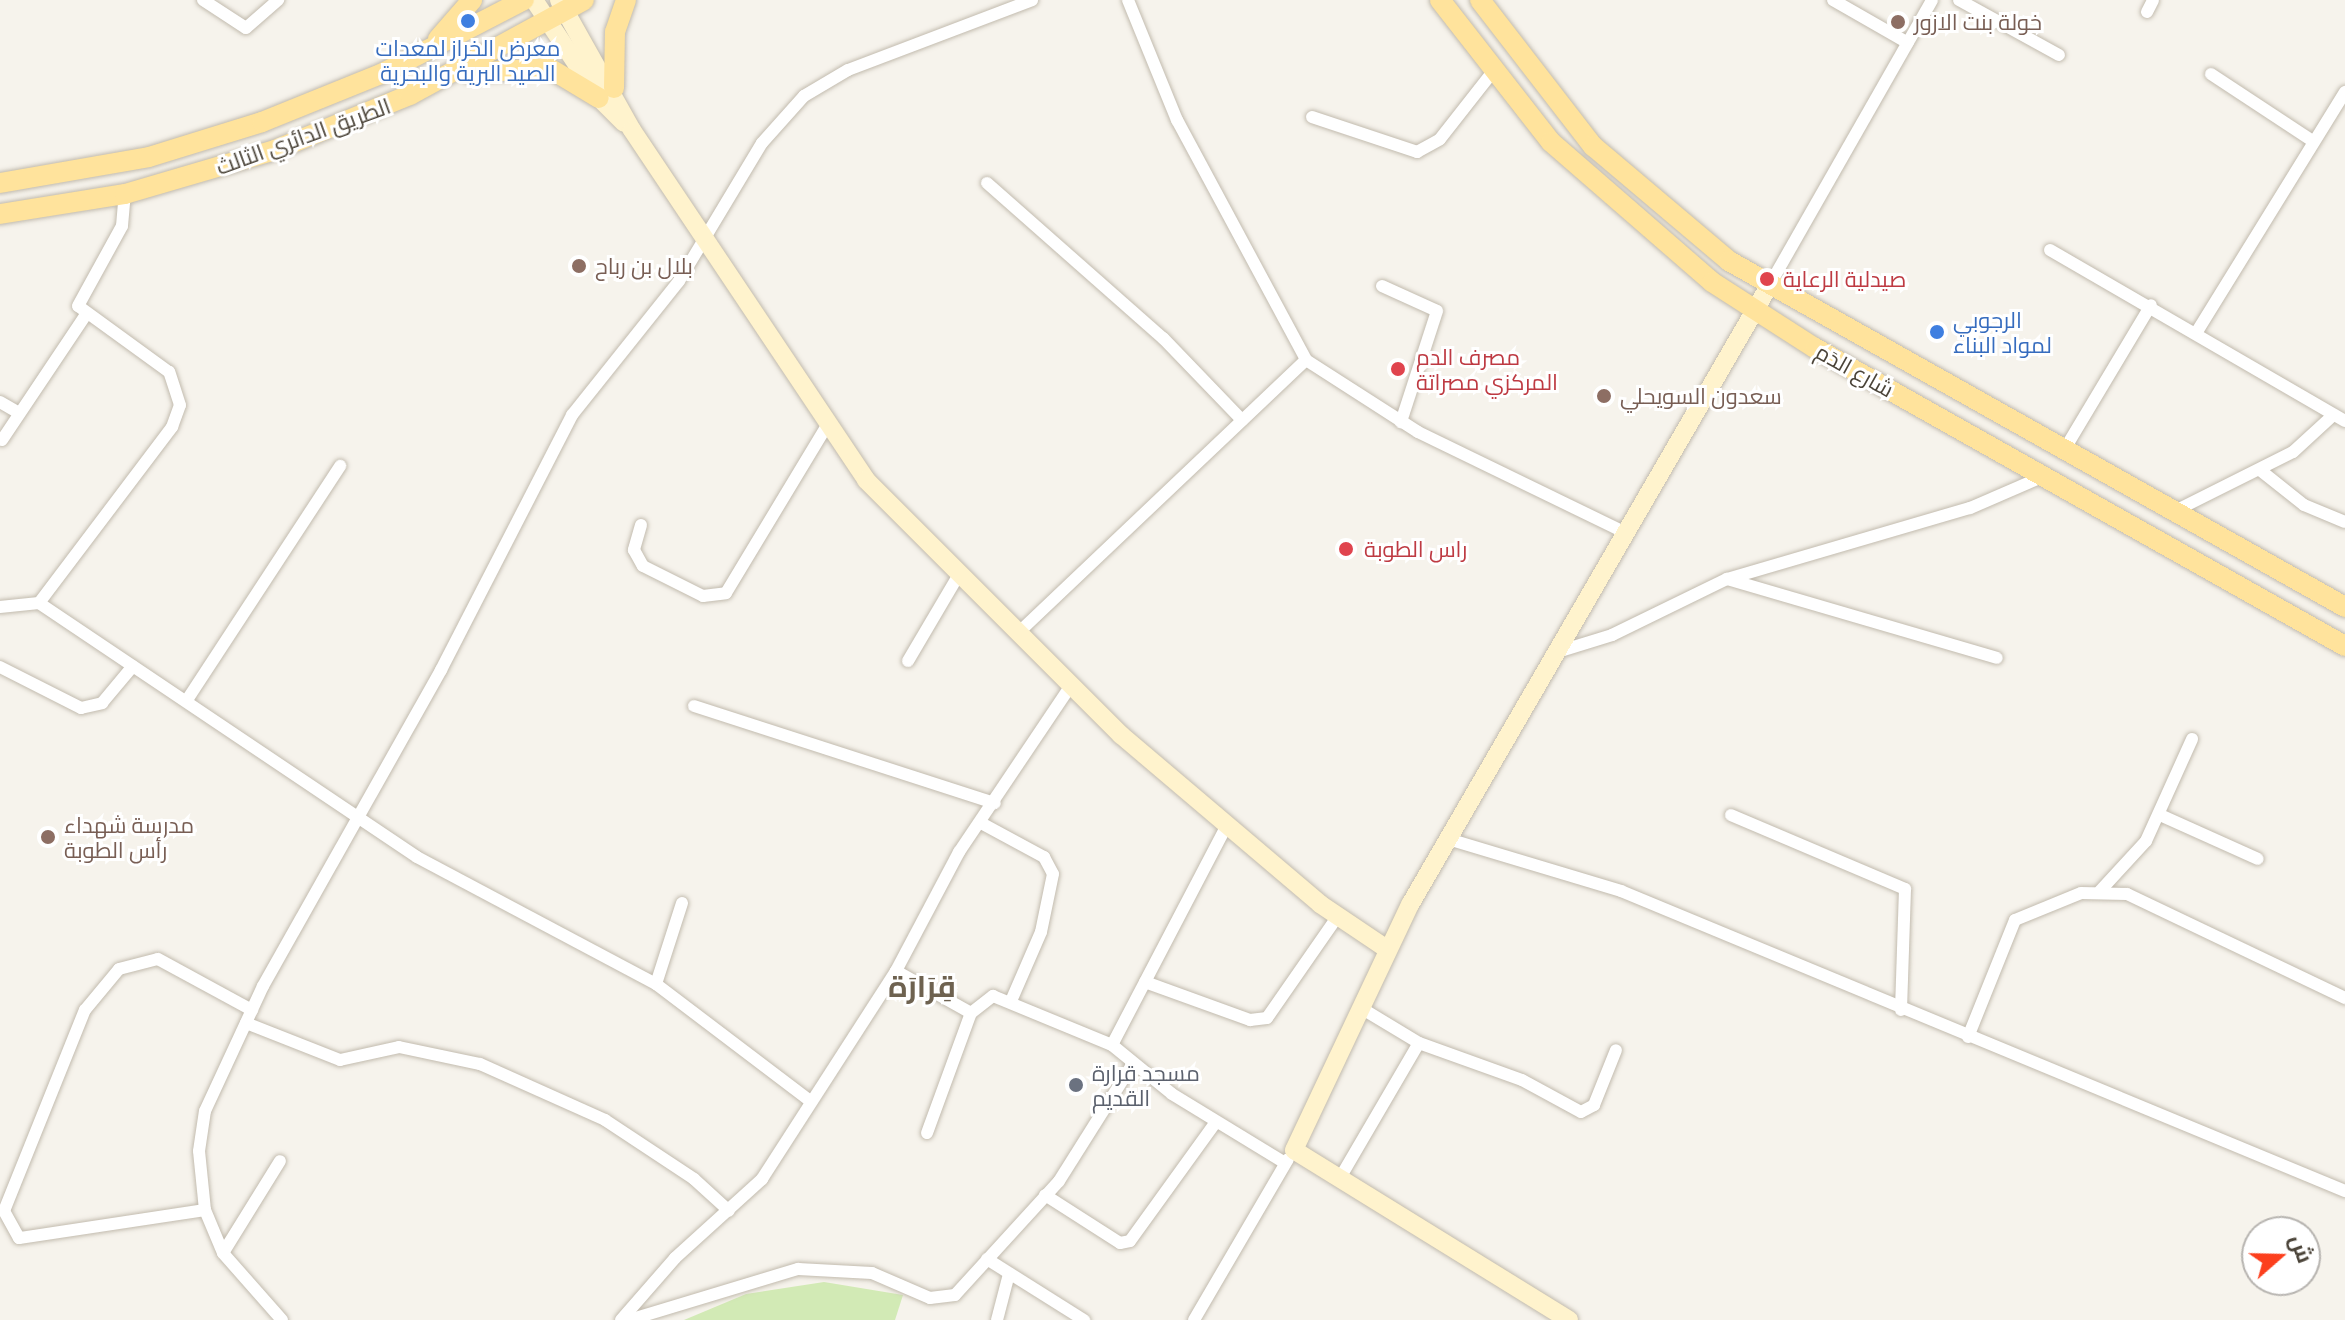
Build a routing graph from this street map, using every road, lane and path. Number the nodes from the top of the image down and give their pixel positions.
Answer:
1 (203, 0) edge
2 (278, 0) edge
3 (472, 0) edge
4 (524, 0) edge
5 (534, 0) edge
6 (626, 0) edge
7 (1032, 0) edge
8 (1128, 0) edge
9 (1440, 0) edge
10 (1480, 0) edge
11 (1833, 0) edge
12 (1932, 0) edge
13 (1959, 0) edge
14 (570, 4) edge
15 (549, 23) junction
16 (1908, 43) junction
17 (426, 51) junction
18 (2059, 55) dead end
19 (1491, 74) junction
20 (2211, 74) dead end
21 (438, 81) junction
22 (2345, 92) edge
23 (607, 93) junction
24 (1312, 117) dead end
25 (2314, 142) junction
26 (0, 183) edge
27 (987, 183) dead end
28 (125, 194) junction
29 (0, 214) edge
30 (704, 238) junction
31 (2050, 250) dead end
32 (1382, 286) dead end
33 (1769, 286) junction
34 (2151, 305) junction
35 (1756, 311) junction
36 (85, 316) junction
37 (2198, 330) junction
38 (1306, 360) junction
39 (0, 402) edge
40 (19, 413) junction
41 (2331, 417) junction
42 (1242, 420) junction
43 (2345, 421) edge
44 (1401, 422) junction
45 (826, 427) junction
46 (2, 440) dead end
47 (2063, 452) junction
48 (340, 466) dead end
49 (2260, 470) junction
50 (2044, 476) junction
51 (2171, 513) junction
52 (2345, 522) edge
53 (641, 525) dead end
54 (1624, 532) junction
55 (958, 576) junction
56 (1727, 579) junction
57 (39, 603) junction
58 (0, 607) edge
59 (2345, 607) edge
60 (1017, 634) junction
61 (2345, 646) edge
62 (1554, 653) junction
63 (1997, 658) dead end
64 (908, 661) dead end
65 (133, 666) junction
66 (0, 667) edge
67 (1070, 687) junction
68 (187, 700) junction
69 (694, 706) dead end
70 (2192, 739) dead end
71 (995, 803) junction
72 (1731, 815) dead end
73 (2160, 815) junction
74 (358, 820) junction
75 (981, 823) junction
76 (1226, 827) junction
77 (1448, 839) junction
78 (2258, 859) dead end
79 (2100, 891) junction
80 (682, 903) dead end
81 (1338, 916) junction
82 (1387, 949) junction
83 (896, 971) junction
84 (1145, 982) junction
85 (656, 984) junction
86 (2345, 998) edge
87 (1011, 1001) junction
88 (1361, 1008) junction
89 (252, 1010) junction
90 (1901, 1010) junction
91 (971, 1013) junction
92 (246, 1023) junction
93 (1968, 1037) junction
94 (1419, 1043) junction
95 (1112, 1045) junction
96 (1616, 1050) dead end
97 (1132, 1065) junction
98 (809, 1100) junction
99 (1215, 1123) junction
100 (927, 1133) dead end
101 (1290, 1156) junction
102 (280, 1161) dead end
103 (1340, 1178) junction
104 (2345, 1191) edge
105 (1045, 1195) junction
106 (205, 1210) junction
107 (729, 1211) junction
108 (223, 1253) junction
109 (987, 1259) junction
110 (1009, 1274) junction
111 (282, 1320) edge
112 (621, 1320) edge
113 (629, 1320) edge
114 (997, 1320) edge
115 (1084, 1320) edge
116 (1194, 1320) edge
117 (1569, 1320) edge

1 - 2 street
3 - 17 main road
4 - 17 main road, الطريق الدائري الثالث
5 - 15 street
6 - 23 main road
7 - 30 street
8 - 38 street
9 - 19 main road, شارع الدَم
10 - 33 main road, شارع الدَم
11 - 16 street
12 - 16 street
13 - 18 street
14 - 15 main road, الطريق الدائري الثالث
14 - 23 street
15 - 21 main road, الطريق الدائري الثالث
15 - 23 street
16 - 33 street
17 - 26 main road, الطريق الدائري الثالث
19 - 24 street
19 - 35 main road, شارع الدَم
20 - 25 street
21 - 23 main road
21 - 28 main road, الطريق الدائري الثالث
22 - 25 street
23 - 30 street
25 - 37 street
27 - 42 street
28 - 29 main road, الطريق الدائري الثالث
28 - 36 street
30 - 45 street
30 - 74 street
31 - 34 street
32 - 44 street
33 - 35 street
33 - 47 main road, شارع الدَم
34 - 37 street
34 - 47 street
35 - 50 main road, شارع الدَم
35 - 54 street
36 - 40 street
36 - 57 street
37 - 41 street
38 - 42 street
38 - 44 street
39 - 40 street
40 - 46 street
41 - 43 street
41 - 49 street
42 - 60 street
44 - 54 street
45 - 53 street
45 - 55 street
47 - 51 main road, شارع الدَم
48 - 68 street
49 - 51 street
49 - 52 street
50 - 56 street
50 - 61 main road, شارع الدَم
51 - 59 main road, شارع الدَم
54 - 62 street
55 - 60 street
55 - 64 street
56 - 62 street
56 - 63 street
57 - 58 street
57 - 65 street
60 - 67 street
62 - 77 street
65 - 66 street
65 - 68 street
67 - 71 street
67 - 76 street
68 - 74 street
69 - 71 street
70 - 73 street
71 - 75 street
72 - 90 street
73 - 78 street
73 - 79 street
74 - 85 street
74 - 89 street
75 - 83 street
75 - 87 street
76 - 81 street
76 - 84 street
77 - 82 street
77 - 90 street
79 - 86 street
79 - 93 street
80 - 85 street
81 - 82 street
81 - 84 street
82 - 88 street
83 - 91 street
83 - 98 street
84 - 95 street
85 - 98 street
87 - 91 street
87 - 95 street
88 - 94 street
88 - 101 street
89 - 92 street
89 - 106 street
90 - 93 street
91 - 100 street
92 - 106 street
92 - 107 street
93 - 104 street
94 - 96 street
94 - 103 street
95 - 97 street
97 - 99 street
97 - 105 street
98 - 107 street
99 - 101 street
99 - 105 street
101 - 103 street
101 - 116 street
102 - 108 street
103 - 117 street
105 - 109 street
106 - 108 street
107 - 112 street
108 - 111 street
109 - 110 street
109 - 113 street
110 - 114 street
110 - 115 street

